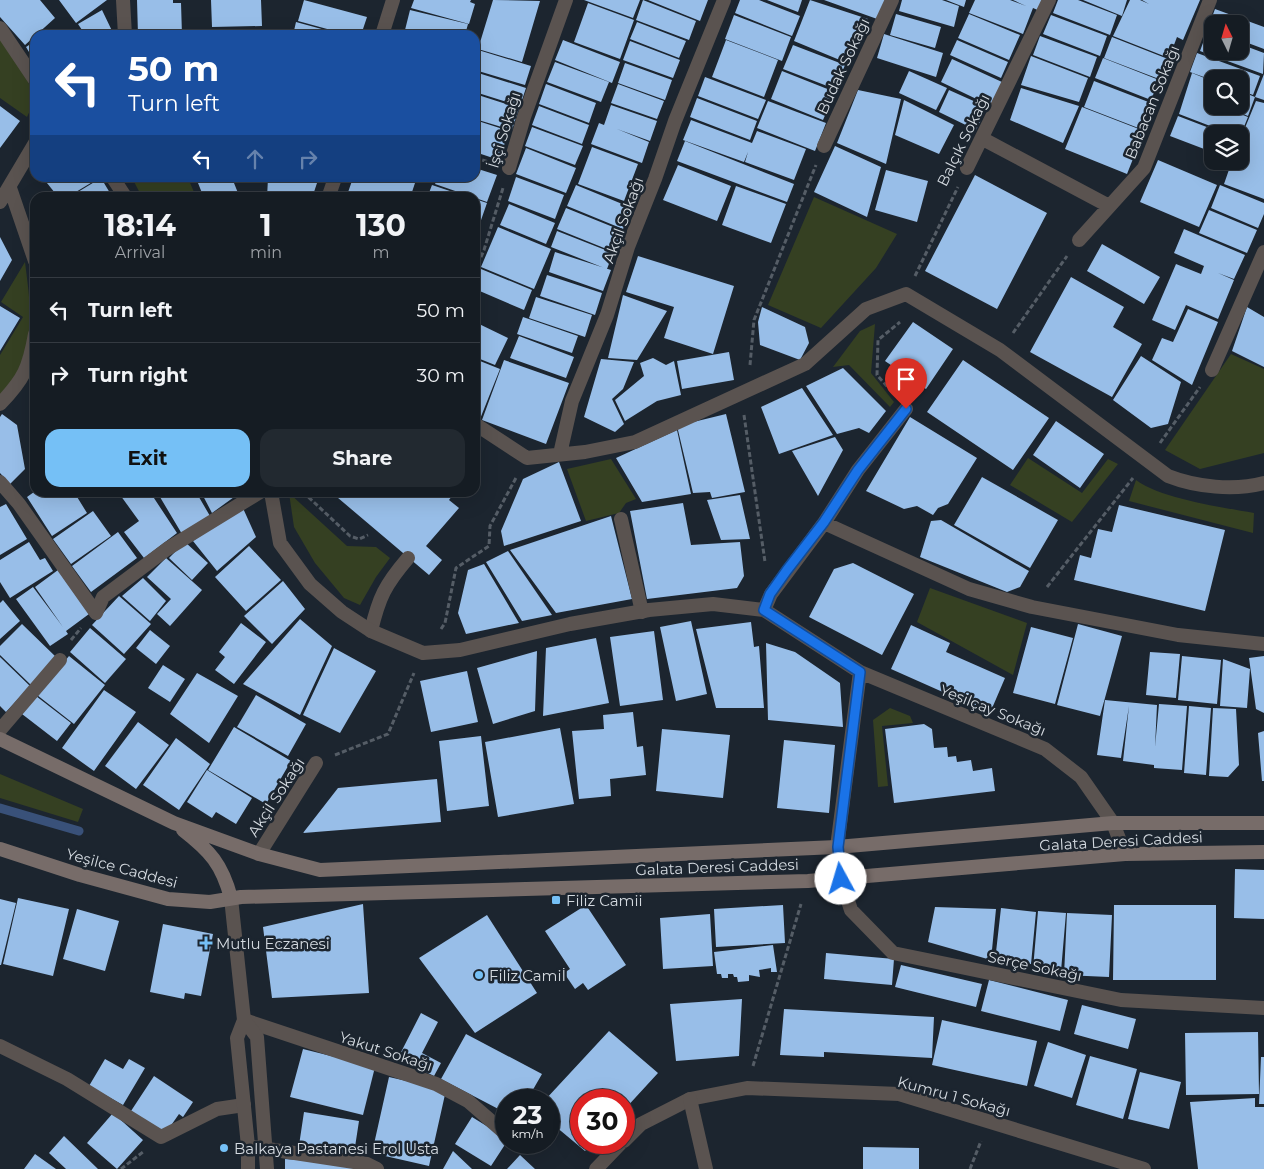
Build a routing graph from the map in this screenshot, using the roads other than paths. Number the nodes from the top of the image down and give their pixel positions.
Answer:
1 (123, 0) edge
2 (393, 0) edge
3 (566, 0) edge
4 (724, 0) edge
5 (892, 0) edge
6 (1049, 0) edge
7 (1210, 0) edge
8 (0, 28) edge
9 (126, 30) edge
10 (384, 30) edge
11 (30, 73) edge
12 (983, 139) junction
13 (824, 146) dead end
14 (30, 152) edge
15 (509, 168) road end
16 (967, 168) road end
17 (10, 188) junction
18 (0, 202) edge
19 (1109, 206) junction
20 (1079, 240) road end
21 (30, 246) edge
22 (1264, 252) edge
23 (30, 368) edge
24 (1212, 370) road end
25 (0, 404) edge
26 (906, 409) road end
27 (480, 427) edge
28 (560, 454) junction
29 (0, 482) edge
30 (1264, 483) edge
31 (252, 497) edge
32 (272, 497) edge
33 (621, 519) dead end
34 (824, 522) junction
35 (408, 558) dead end
36 (764, 610) junction
37 (642, 612) junction
38 (371, 631) junction
39 (1264, 644) edge
40 (60, 660) road end
41 (860, 672) junction
42 (0, 730) edge
43 (0, 739) edge
44 (316, 763) road end
45 (174, 823) junction
46 (1113, 823) junction
47 (1264, 823) edge
48 (838, 847) junction
49 (0, 849) edge
50 (1264, 852) edge
51 (258, 854) junction
52 (1125, 854) junction
53 (841, 879) junction
54 (231, 898) junction
55 (1264, 1008) edge
56 (244, 1020) junction
57 (0, 1046) edge
58 (690, 1099) junction
59 (244, 1105) junction
60 (495, 1124) edge
61 (635, 1130) edge
62 (248, 1146) junction
63 (266, 1148) junction
64 (611, 1154) edge
65 (248, 1169) edge
66 (266, 1169) edge
67 (377, 1169) edge
68 (596, 1169) edge
69 (706, 1169) edge
70 (1144, 1169) edge

1 - 9 street
2 - 10 street
3 - 15 street, İşçi Sokağı
4 - 28 street, Akçil Sokağı
5 - 13 street, Budak Sokağı
6 - 12 street, Balçık Sokağı
7 - 19 street, Babacan Sokağı
8 - 11 street
12 - 16 street, Balçık Sokağı
12 - 19 street
14 - 17 street
17 - 18 street
17 - 21 street
19 - 20 street, Babacan Sokağı
22 - 24 street
23 - 25 street
26 - 34 street
27 - 28 street
28 - 30 street
29 - 31 street
32 - 38 street
33 - 37 street
34 - 36 street
34 - 39 street
35 - 38 street
36 - 37 street
36 - 41 street, Yeşilçay Sokağı
37 - 38 street
40 - 42 street
41 - 46 street, Yeşilçay Sokağı
41 - 48 street, Serçe Sokağı
43 - 45 main road
44 - 51 street, Akçil Sokağı
45 - 51 main road
45 - 54 main road
46 - 47 main road, Galata Deresi Caddesi
46 - 48 main road, Galata Deresi Caddesi
46 - 52 street, Yeşilçay Sokağı
48 - 51 main road, Galata Deresi Caddesi
48 - 53 street, Serçe Sokağı
49 - 54 main road, Yeşilce Caddesi
50 - 52 main road, Galata Deresi Caddesi
52 - 53 main road, Galata Deresi Caddesi
53 - 54 main road, Galata Deresi Caddesi
53 - 55 street, Serçe Sokağı
54 - 56 street
56 - 59 street
56 - 60 street, Yakut Sokağı
56 - 63 street
57 - 59 street
58 - 61 street, Kumru 1 Sokağı
58 - 69 street
58 - 70 street, Kumru 1 Sokağı
59 - 62 street
62 - 63 street
62 - 65 street
63 - 66 street
63 - 67 street
64 - 68 street, Kumru 1 Sokağı

